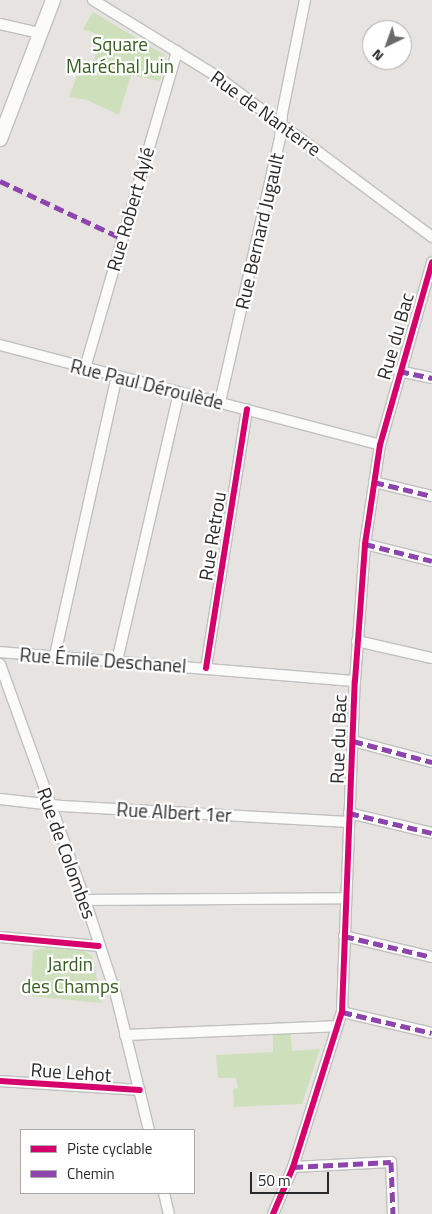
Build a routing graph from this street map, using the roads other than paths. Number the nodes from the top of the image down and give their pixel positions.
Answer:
1 (53, 0) edge
2 (93, 0) edge
3 (305, 0) edge
4 (0, 24) edge
5 (40, 33) junction
6 (177, 51) junction
7 (282, 124) junction
8 (0, 139) edge
9 (432, 236) edge
10 (432, 262) edge
11 (0, 345) edge
12 (86, 368) junction
13 (399, 371) junction
14 (117, 376) junction
15 (432, 378) edge
16 (179, 393) junction
17 (220, 402) junction
18 (248, 409) junction
19 (380, 445) junction
20 (374, 482) junction
21 (432, 496) edge
22 (365, 544) junction
23 (432, 561) edge
24 (358, 641) junction
25 (0, 652) edge
26 (55, 655) junction
27 (432, 658) edge
28 (117, 661) junction
29 (0, 664) edge
30 (206, 668) junction
31 (355, 681) junction
32 (353, 741) junction
33 (432, 762) edge
34 (0, 799) edge
35 (49, 804) junction
36 (349, 818) junction
37 (432, 833) edge
38 (345, 898) junction
39 (86, 900) junction
40 (0, 936) edge
41 (344, 936) junction
42 (99, 946) junction
43 (432, 957) edge
44 (342, 1012) junction
45 (336, 1026) junction
46 (432, 1032) edge
47 (125, 1035) junction
48 (0, 1082) edge
49 (140, 1090) junction
50 (149, 1129) edge
51 (292, 1168) junction
52 (164, 1194) edge
53 (170, 1214) edge
54 (274, 1214) edge
55 (393, 1214) edge

1 - 5 main road
2 - 6 street, Rue de Nanterre
3 - 7 street, Rue Bernard Jugault
4 - 5 street
5 - 8 main road
6 - 7 street, Rue de Nanterre
6 - 12 street, Rue Robert Aylé
7 - 9 street, Rue de Nanterre
7 - 17 street, Rue Bernard Jugault
10 - 13 street, Rue du Bac
11 - 12 street, Rue Paul Déroulède
12 - 14 street, Rue Paul Déroulède
13 - 15 street
13 - 19 street, Rue du Bac
14 - 16 street, Rue Paul Déroulède
14 - 26 street
16 - 17 street, Rue Paul Déroulède
16 - 28 street
17 - 18 street, Rue Paul Déroulède
18 - 19 street, Rue Paul Déroulède
18 - 30 street, Rue Retrou
19 - 20 street, Rue du Bac
20 - 21 street
20 - 22 street, Rue du Bac
22 - 23 street
22 - 24 street, Rue du Bac
24 - 27 street
24 - 31 street, Rue du Bac
25 - 26 street, Rue Émile Deschanel
26 - 28 street, Rue Émile Deschanel
28 - 30 street, Rue Émile Deschanel
29 - 35 street, Rue de Colombes
30 - 31 street, Rue Émile Deschanel
31 - 32 street, Rue du Bac
32 - 33 street
32 - 36 street, Rue du Bac
34 - 35 street, Rue Albert 1er
35 - 36 street, Rue Albert 1er
35 - 39 street, Rue de Colombes
36 - 37 street, Rue Albert 1er
36 - 38 street, Rue du Bac
38 - 39 street
38 - 41 street, Rue du Bac
39 - 42 street, Rue de Colombes
40 - 42 street
41 - 43 street
41 - 44 street, Rue du Bac
42 - 47 street, Rue de Colombes
44 - 45 street, Rue du Bac
44 - 46 street
45 - 47 street
45 - 51 street, Rue du Bac
47 - 49 street, Rue de Colombes
48 - 49 street, Rue Lehot
49 - 50 street, Rue de Colombes
51 - 54 street, Rue du Bac
51 - 55 street
52 - 53 street

